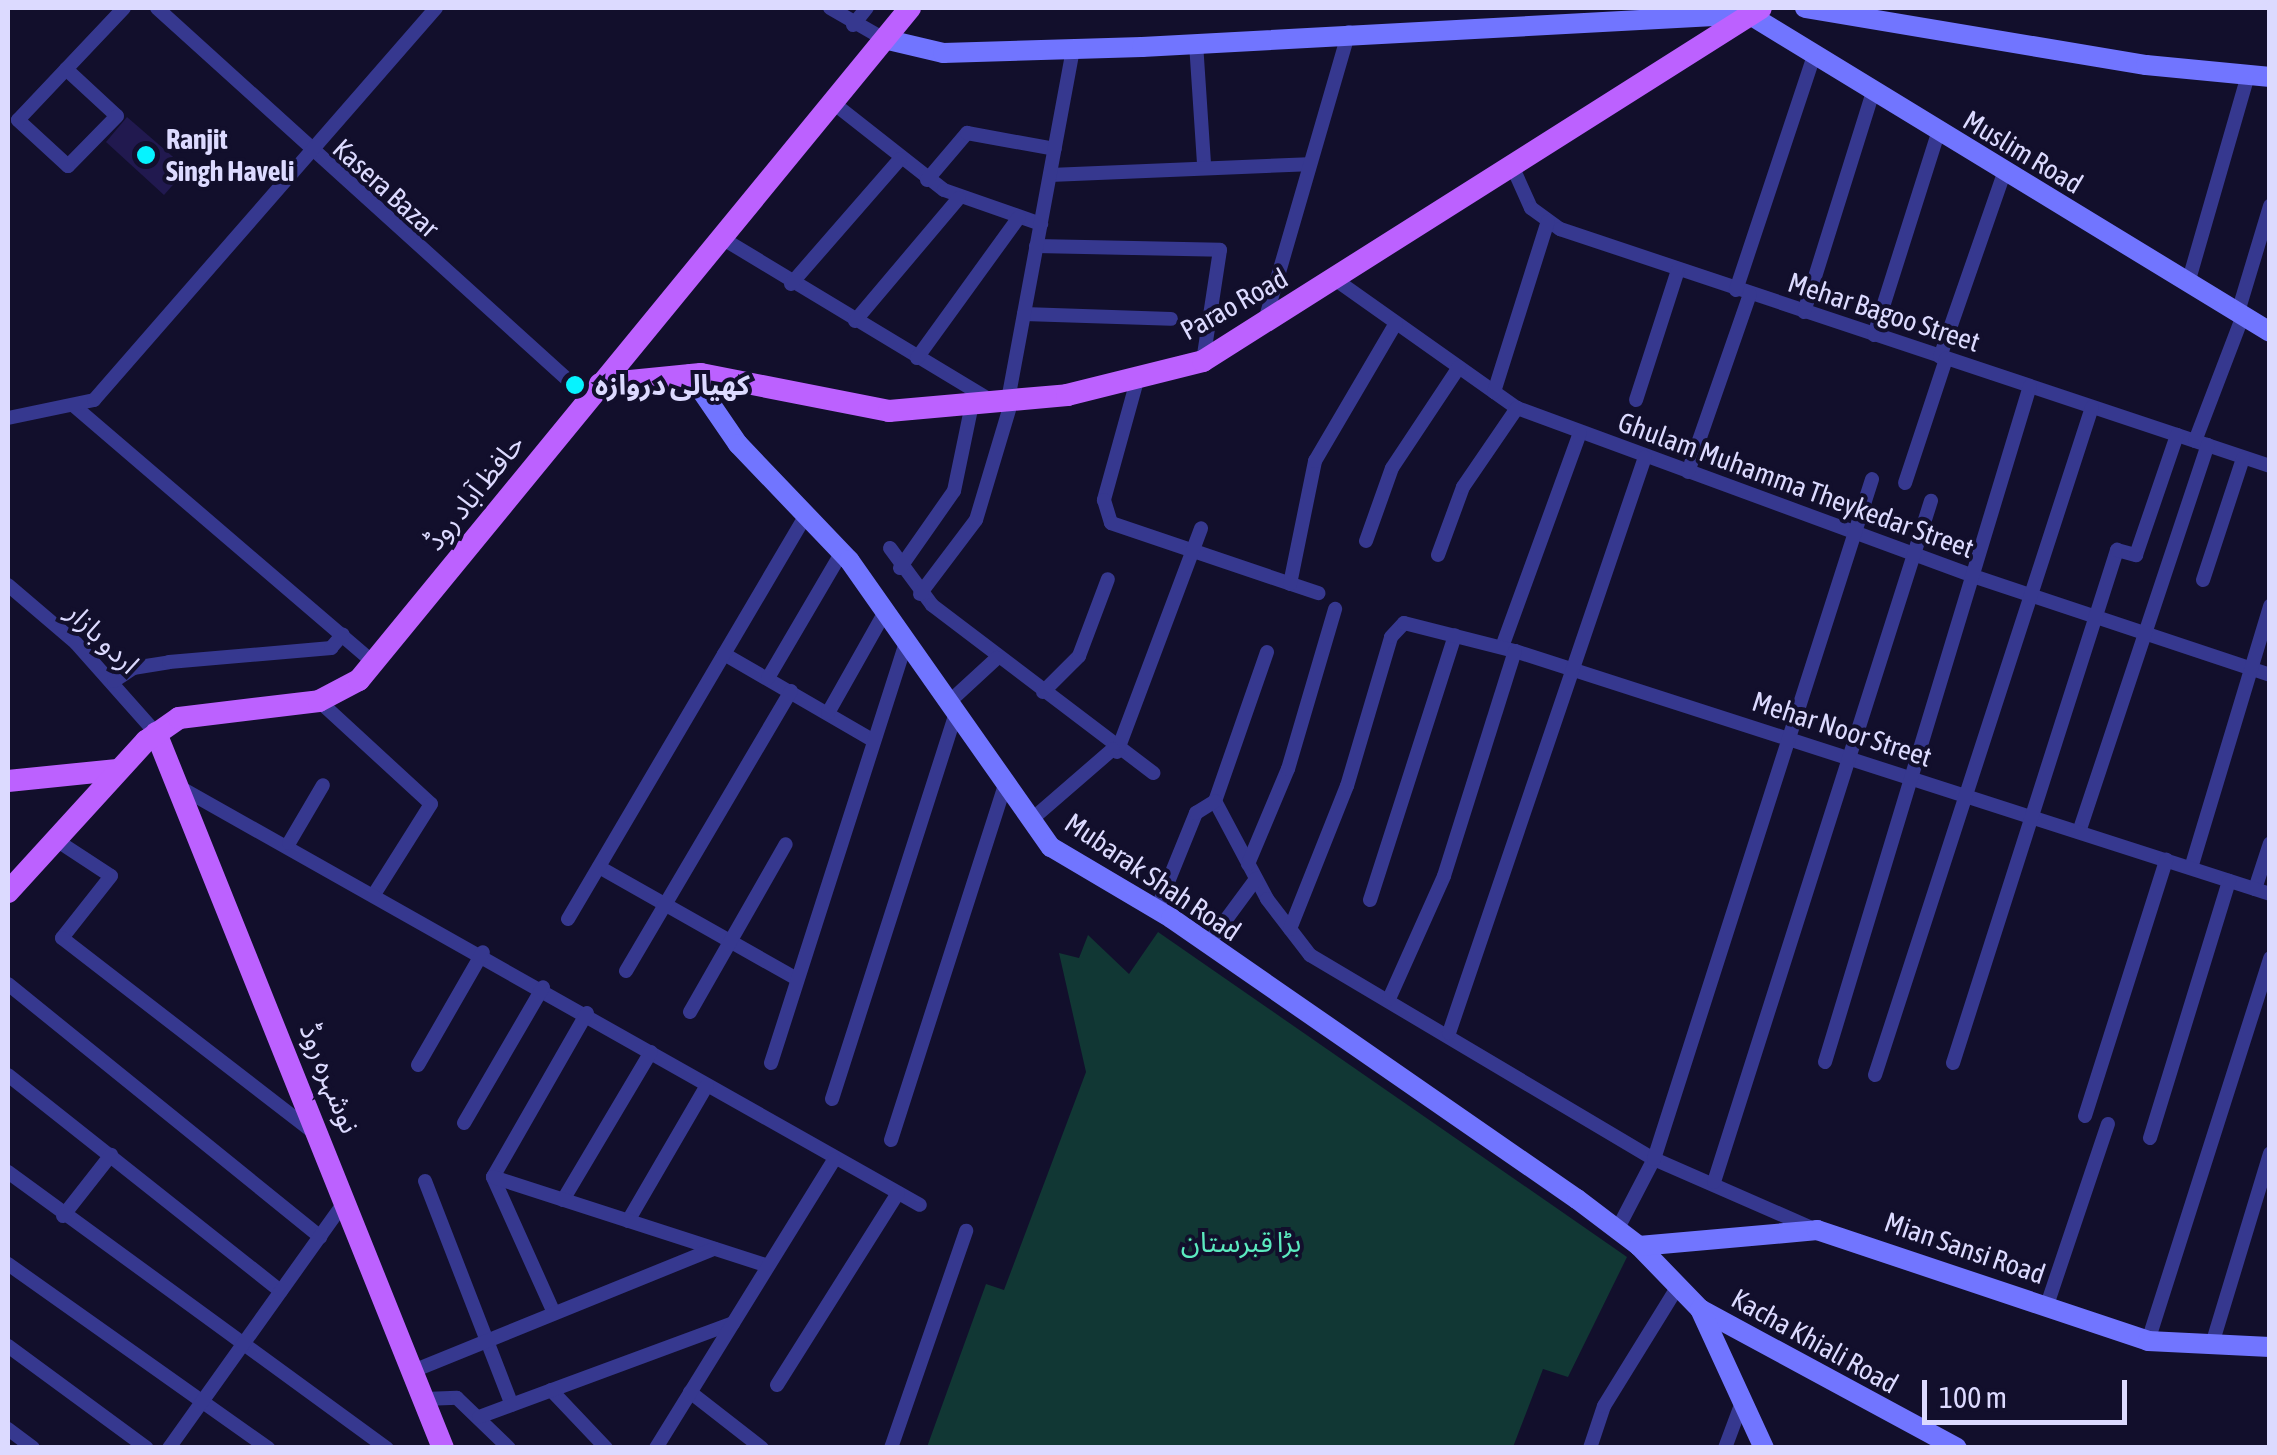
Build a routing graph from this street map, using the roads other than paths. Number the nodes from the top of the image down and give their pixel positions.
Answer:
1 (124, 8) edge
2 (157, 8) edge
3 (436, 8) edge
4 (830, 8) edge
5 (867, 8) edge
6 (910, 8) edge
7 (1804, 8) edge
8 (1750, 10) edge
9 (853, 25) junction
10 (1350, 32) junction
11 (884, 39) junction
12 (1196, 43) junction
13 (1072, 48) junction
14 (1814, 55) junction
15 (66, 69) junction
16 (2248, 75) junction
17 (2270, 77) edge
18 (1873, 92) junction
19 (832, 102) junction
20 (1938, 133) junction
21 (1055, 149) junction
22 (309, 153) junction
23 (900, 159) junction
24 (1204, 164) junction
25 (1308, 164) junction
26 (1513, 168) junction
27 (2004, 173) junction
28 (1050, 174) junction
29 (928, 180) junction
30 (960, 198) junction
31 (2270, 206) edge
32 (1019, 217) junction
33 (1548, 221) junction
34 (1042, 224) junction
35 (720, 237) junction
36 (1036, 246) junction
37 (1678, 270) junction
38 (1336, 280) junction
39 (2188, 283) junction
40 (791, 284) junction
41 (1743, 292) junction
42 (1804, 312) junction
43 (1024, 314) junction
44 (2240, 314) junction
45 (1171, 319) dead end
46 (855, 322) junction
47 (1396, 323) junction
48 (1264, 325) junction
49 (2270, 332) edge
50 (1874, 335) junction
51 (917, 358) junction
52 (1944, 358) junction
53 (1202, 361) junction
54 (1458, 367) junction
55 (690, 374) junction
56 (1138, 377) junction
57 (2030, 386) junction
58 (594, 391) junction
59 (1494, 392) junction
60 (1636, 400) dead end
61 (996, 401) junction
62 (73, 405) junction
63 (2092, 406) junction
64 (1517, 408) junction
65 (8, 418) edge
66 (1580, 433) junction
67 (2177, 435) junction
68 (2201, 443) junction
69 (1646, 456) junction
70 (2243, 458) junction
71 (2270, 466) edge
72 (1688, 472) junction
73 (1872, 480) dead end
74 (1905, 483) dead end
75 (1931, 501) dead end
76 (808, 514) junction
77 (1201, 528) dead end
78 (1854, 532) junction
79 (1366, 541) dead end
80 (890, 548) dead end
81 (842, 552) junction
82 (1192, 553) junction
83 (1438, 555) dead end
84 (1914, 555) junction
85 (900, 568) junction
86 (1973, 576) junction
87 (1108, 579) dead end
88 (2204, 580) dead end
89 (1290, 584) junction
90 (8, 585) edge
91 (1318, 593) dead end
92 (920, 594) junction
93 (2028, 595) junction
94 (2270, 606) edge
95 (1335, 610) dead end
96 (885, 612) junction
97 (2096, 617) junction
98 (342, 634) junction
99 (2146, 634) junction
100 (1454, 635) junction
101 (906, 642) junction
102 (1509, 649) junction
103 (1267, 652) dead end
104 (724, 654) junction
105 (997, 658) junction
106 (372, 662) junction
107 (2249, 668) junction
108 (1572, 669) junction
109 (2270, 675) edge
110 (768, 678) junction
111 (114, 681) junction
112 (791, 691) junction
113 (1042, 692) junction
114 (319, 701) junction
115 (952, 708) junction
116 (828, 713) junction
117 (156, 733) junction
118 (1784, 736) junction
119 (874, 741) junction
120 (1115, 751) junction
121 (1846, 756) junction
122 (117, 770) junction
123 (1153, 773) dead end
124 (1916, 778) junction
125 (8, 780) edge
126 (1005, 784) junction
127 (323, 785) dead end
128 (183, 789) junction
129 (1965, 794) junction
130 (1215, 801) junction
131 (2030, 816) junction
132 (1031, 820) junction
133 (2079, 832) junction
134 (53, 838) junction
135 (289, 843) junction
136 (2270, 843) edge
137 (786, 844) dead end
138 (2166, 860) junction
139 (1248, 864) junction
140 (599, 866) junction
141 (2191, 868) junction
142 (1256, 880) junction
143 (2229, 881) junction
144 (8, 892) edge
145 (2262, 892) edge
146 (375, 894) junction
147 (1370, 900) dead end
148 (666, 904) junction
149 (1157, 910) junction
150 (568, 919) dead end
151 (1290, 929) junction
152 (732, 943) junction
153 (1208, 944) junction
154 (483, 952) junction
155 (2270, 958) edge
156 (626, 971) dead end
157 (798, 979) junction
158 (8, 984) edge
159 (543, 988) junction
160 (1390, 999) junction
161 (690, 1012) dead end
162 (586, 1014) junction
163 (1449, 1033) junction
164 (651, 1052) junction
165 (1825, 1062) dead end
166 (1953, 1063) dead end
167 (770, 1064) dead end
168 (418, 1065) dead end
169 (8, 1075) edge
170 (1875, 1075) dead end
171 (707, 1085) junction
172 (832, 1099) dead end
173 (2086, 1116) dead end
174 (464, 1122) dead end
175 (2108, 1124) dead end
176 (322, 1138) junction
177 (2150, 1138) dead end
178 (892, 1140) dead end
179 (2270, 1152) edge
180 (112, 1155) junction
181 (834, 1160) junction
182 (1654, 1160) junction
183 (8, 1172) edge
184 (493, 1177) junction
185 (425, 1181) dead end
186 (1714, 1182) junction
187 (898, 1194) junction
188 (346, 1200) junction
189 (563, 1200) junction
190 (920, 1205) dead end
191 (63, 1216) junction
192 (628, 1221) junction
193 (1617, 1230) junction
194 (1817, 1230) junction
195 (966, 1231) dead end
196 (320, 1237) junction
197 (1639, 1246) junction
198 (714, 1249) junction
199 (8, 1264) edge
200 (768, 1266) junction
201 (1677, 1288) junction
202 (281, 1290) junction
203 (2047, 1304) junction
204 (1700, 1309) junction
205 (554, 1313) junction
206 (734, 1323) junction
207 (487, 1339) junction
208 (2213, 1340) junction
209 (2148, 1341) junction
210 (8, 1346) edge
211 (242, 1346) junction
212 (2270, 1347) edge
213 (413, 1371) junction
214 (777, 1384) dead end
215 (552, 1390) junction
216 (690, 1392) junction
217 (424, 1399) junction
218 (203, 1400) junction
219 (512, 1405) junction
220 (1740, 1405) junction
221 (479, 1417) junction
222 (8, 1429) edge
223 (34, 1448) edge
224 (146, 1448) edge
225 (169, 1448) edge
226 (268, 1448) edge
227 (387, 1448) edge
228 (443, 1448) edge
229 (509, 1448) edge
230 (606, 1448) edge
231 (656, 1448) edge
232 (762, 1448) edge
233 (891, 1448) edge
234 (1590, 1448) edge
235 (1725, 1448) edge
236 (1764, 1448) edge
237 (1957, 1448) edge

1 - 15 street
2 - 22 street, Kasera Bazar
3 - 22 street
4 - 9 street
5 - 9 street
6 - 11 main road, حافظ آباد روڈ
7 - 16 street
8 - 10 street
8 - 14 street, Muslim Road
8 - 26 main road, Parao Road
9 - 11 street
10 - 12 street
10 - 25 street
11 - 13 street
11 - 19 main road, حافظ آباد روڈ
12 - 13 street
12 - 24 street
13 - 21 street
14 - 18 street, Muslim Road
14 - 41 street
15 - 15 street
16 - 17 street
16 - 39 street
18 - 20 street, Muslim Road
18 - 42 street
19 - 23 street
19 - 35 main road, حافظ آباد روڈ
20 - 27 street, Muslim Road
20 - 50 street
21 - 28 street
21 - 29 street
22 - 58 street, Kasera Bazar
22 - 62 street
23 - 29 street
23 - 40 street
24 - 25 street
24 - 28 street
25 - 48 street
26 - 33 street
26 - 38 main road, Parao Road
27 - 39 street, Muslim Road
27 - 52 street
28 - 34 street
29 - 30 street
30 - 32 street
30 - 46 street
31 - 44 street
32 - 34 street
32 - 51 street
33 - 37 street, Mehar Bagoo Street
33 - 59 street
34 - 36 street
35 - 40 street
35 - 58 main road, حافظ آباد روڈ
36 - 43 street
36 - 53 street
37 - 41 street, Mehar Bagoo Street
37 - 60 street
38 - 47 street, Ghulam Muhamma Theykedar Street
38 - 48 main road, Parao Road
39 - 44 street, Muslim Road
40 - 46 street
41 - 42 street, Mehar Bagoo Street
41 - 72 street
42 - 50 street, Mehar Bagoo Street
43 - 45 street
43 - 61 street
44 - 49 street, Muslim Road
44 - 68 street
46 - 51 street
47 - 54 street, Ghulam Muhamma Theykedar Street
47 - 89 street
48 - 53 main road, Parao Road
50 - 52 street, Mehar Bagoo Street
51 - 61 street
52 - 57 street, Mehar Bagoo Street
52 - 74 street
53 - 56 main road, Parao Road
54 - 59 street, Ghulam Muhamma Theykedar Street
54 - 79 street
55 - 58 main road, Parao Road
55 - 61 main road, Parao Road
55 - 76 street, Mubarak Shah Road
56 - 61 main road, Parao Road
56 - 82 street
57 - 63 street, Mehar Bagoo Street
57 - 86 street
58 - 106 main road, حافظ آباد روڈ
59 - 64 street, Ghulam Muhamma Theykedar Street
61 - 85 street
61 - 92 street
62 - 65 street
62 - 98 street
63 - 67 street, Mehar Bagoo Street
63 - 93 street
64 - 66 street, Ghulam Muhamma Theykedar Street
64 - 83 street
66 - 69 street, Ghulam Muhamma Theykedar Street
66 - 102 street
67 - 68 street, Mehar Bagoo Street
67 - 97 street
68 - 70 street, Mehar Bagoo Street
68 - 99 street
69 - 72 street, Ghulam Muhamma Theykedar Street
69 - 108 street
70 - 71 street, Mehar Bagoo Street
70 - 88 street
72 - 78 street, Ghulam Muhamma Theykedar Street
73 - 78 street
75 - 84 street
76 - 81 street, Mubarak Shah Road
76 - 104 street
77 - 82 street
78 - 84 street, Ghulam Muhamma Theykedar Street
78 - 118 street
80 - 85 street
81 - 96 street, Mubarak Shah Road
81 - 110 street
82 - 89 street
82 - 120 street
84 - 86 street, Ghulam Muhamma Theykedar Street
84 - 121 street
85 - 92 street
86 - 93 street, Ghulam Muhamma Theykedar Street
86 - 124 street
87 - 113 street
89 - 91 street
90 - 111 street, اردو بازار
92 - 105 street
93 - 97 street, Ghulam Muhamma Theykedar Street
93 - 129 street
94 - 107 street
95 - 139 street
96 - 101 street, Mubarak Shah Road
96 - 116 street
97 - 99 street, Ghulam Muhamma Theykedar Street
97 - 131 street
98 - 106 street
98 - 111 street
99 - 107 street, Ghulam Muhamma Theykedar Street
99 - 133 street
100 - 102 street, Mehar Noor Street
100 - 147 street
100 - 151 street, Mehar Noor Street
101 - 115 street, Mubarak Shah Road
101 - 119 street
102 - 108 street, Mehar Noor Street
102 - 160 street
103 - 130 street
104 - 110 street
104 - 140 street
105 - 113 street
105 - 115 street
106 - 114 main road, حافظ آباد روڈ
107 - 109 street, Ghulam Muhamma Theykedar Street
107 - 141 street
108 - 118 street, Mehar Noor Street
108 - 163 street
110 - 112 street
111 - 117 street, اردو بازار
112 - 116 street
112 - 148 street
113 - 120 street
114 - 117 main road, حافظ آباد روڈ
114 - 146 street
115 - 126 street, Mubarak Shah Road
115 - 172 street
116 - 119 street
117 - 122 main road, حافظ آباد روڈ
117 - 128 main road, نوشہرہ روڈ
118 - 121 street, Mehar Noor Street
118 - 182 street
119 - 157 street
120 - 123 street
120 - 132 street
121 - 124 street, Mehar Noor Street
121 - 186 street
122 - 125 main road
122 - 134 main road, حافظ آباد روڈ
124 - 129 street, Mehar Noor Street
124 - 165 street
126 - 132 street, Mubarak Shah Road
126 - 178 street
127 - 135 street
128 - 135 street
128 - 176 main road, نوشہرہ روڈ
129 - 131 street, Mehar Noor Street
129 - 170 street
130 - 139 street
130 - 149 street
131 - 133 street, Mehar Noor Street
131 - 166 street
132 - 149 street, Mubarak Shah Road
133 - 138 street, Mehar Noor Street
134 - 144 main road, حافظ آباد روڈ
134 - 176 street
135 - 146 street
136 - 145 street
137 - 152 street
138 - 141 street, Mehar Noor Street
138 - 173 street
139 - 142 street
140 - 148 street
140 - 150 street
141 - 143 street, Mehar Noor Street
142 - 151 street
142 - 153 street
143 - 145 street, Mehar Noor Street
143 - 177 street
146 - 154 street
148 - 152 street
148 - 156 street
149 - 153 street, Mubarak Shah Road
151 - 160 street
152 - 157 street
152 - 161 street
153 - 193 street, Mubarak Shah Road
154 - 159 street
154 - 168 street
155 - 209 street
157 - 167 street
158 - 196 street
159 - 162 street
159 - 174 street
160 - 163 street
162 - 164 street
162 - 184 street
163 - 182 street
164 - 171 street
164 - 189 street
169 - 180 street
171 - 181 street
171 - 192 street
175 - 203 street
176 - 188 main road, نوشہرہ روڈ
179 - 208 street
180 - 191 street
180 - 202 street
181 - 187 street
181 - 200 street
182 - 186 street
182 - 193 street
183 - 191 street
184 - 189 street
184 - 205 street
185 - 207 street
186 - 194 street
187 - 190 street
187 - 214 street
188 - 196 street
188 - 213 main road, نوشہرہ روڈ
189 - 192 street
191 - 211 street
192 - 198 street
193 - 197 street, Mubarak Shah Road
194 - 197 street, Mian Sansi Road
194 - 203 street, Mian Sansi Road
195 - 233 street
196 - 202 street
197 - 201 street, Mubarak Shah Road
198 - 200 street
198 - 205 street
199 - 218 street
200 - 206 street
201 - 204 street, Mubarak Shah Road
201 - 234 street
202 - 211 street
203 - 209 street, Mian Sansi Road
204 - 220 street
204 - 237 street, Kacha Khiali Road
205 - 207 street
206 - 215 street
206 - 216 street
207 - 213 street
207 - 219 street
208 - 209 street, Mian Sansi Road
208 - 212 street, Mian Sansi Road
210 - 224 street
211 - 218 street
211 - 227 street
213 - 217 main road, نوشہرہ روڈ
215 - 219 street
215 - 230 street
216 - 231 street
216 - 232 street
217 - 221 street
217 - 228 main road, نوشہرہ روڈ
218 - 225 street
218 - 226 street
219 - 221 street
220 - 235 street
220 - 236 street
221 - 229 street
222 - 223 street

